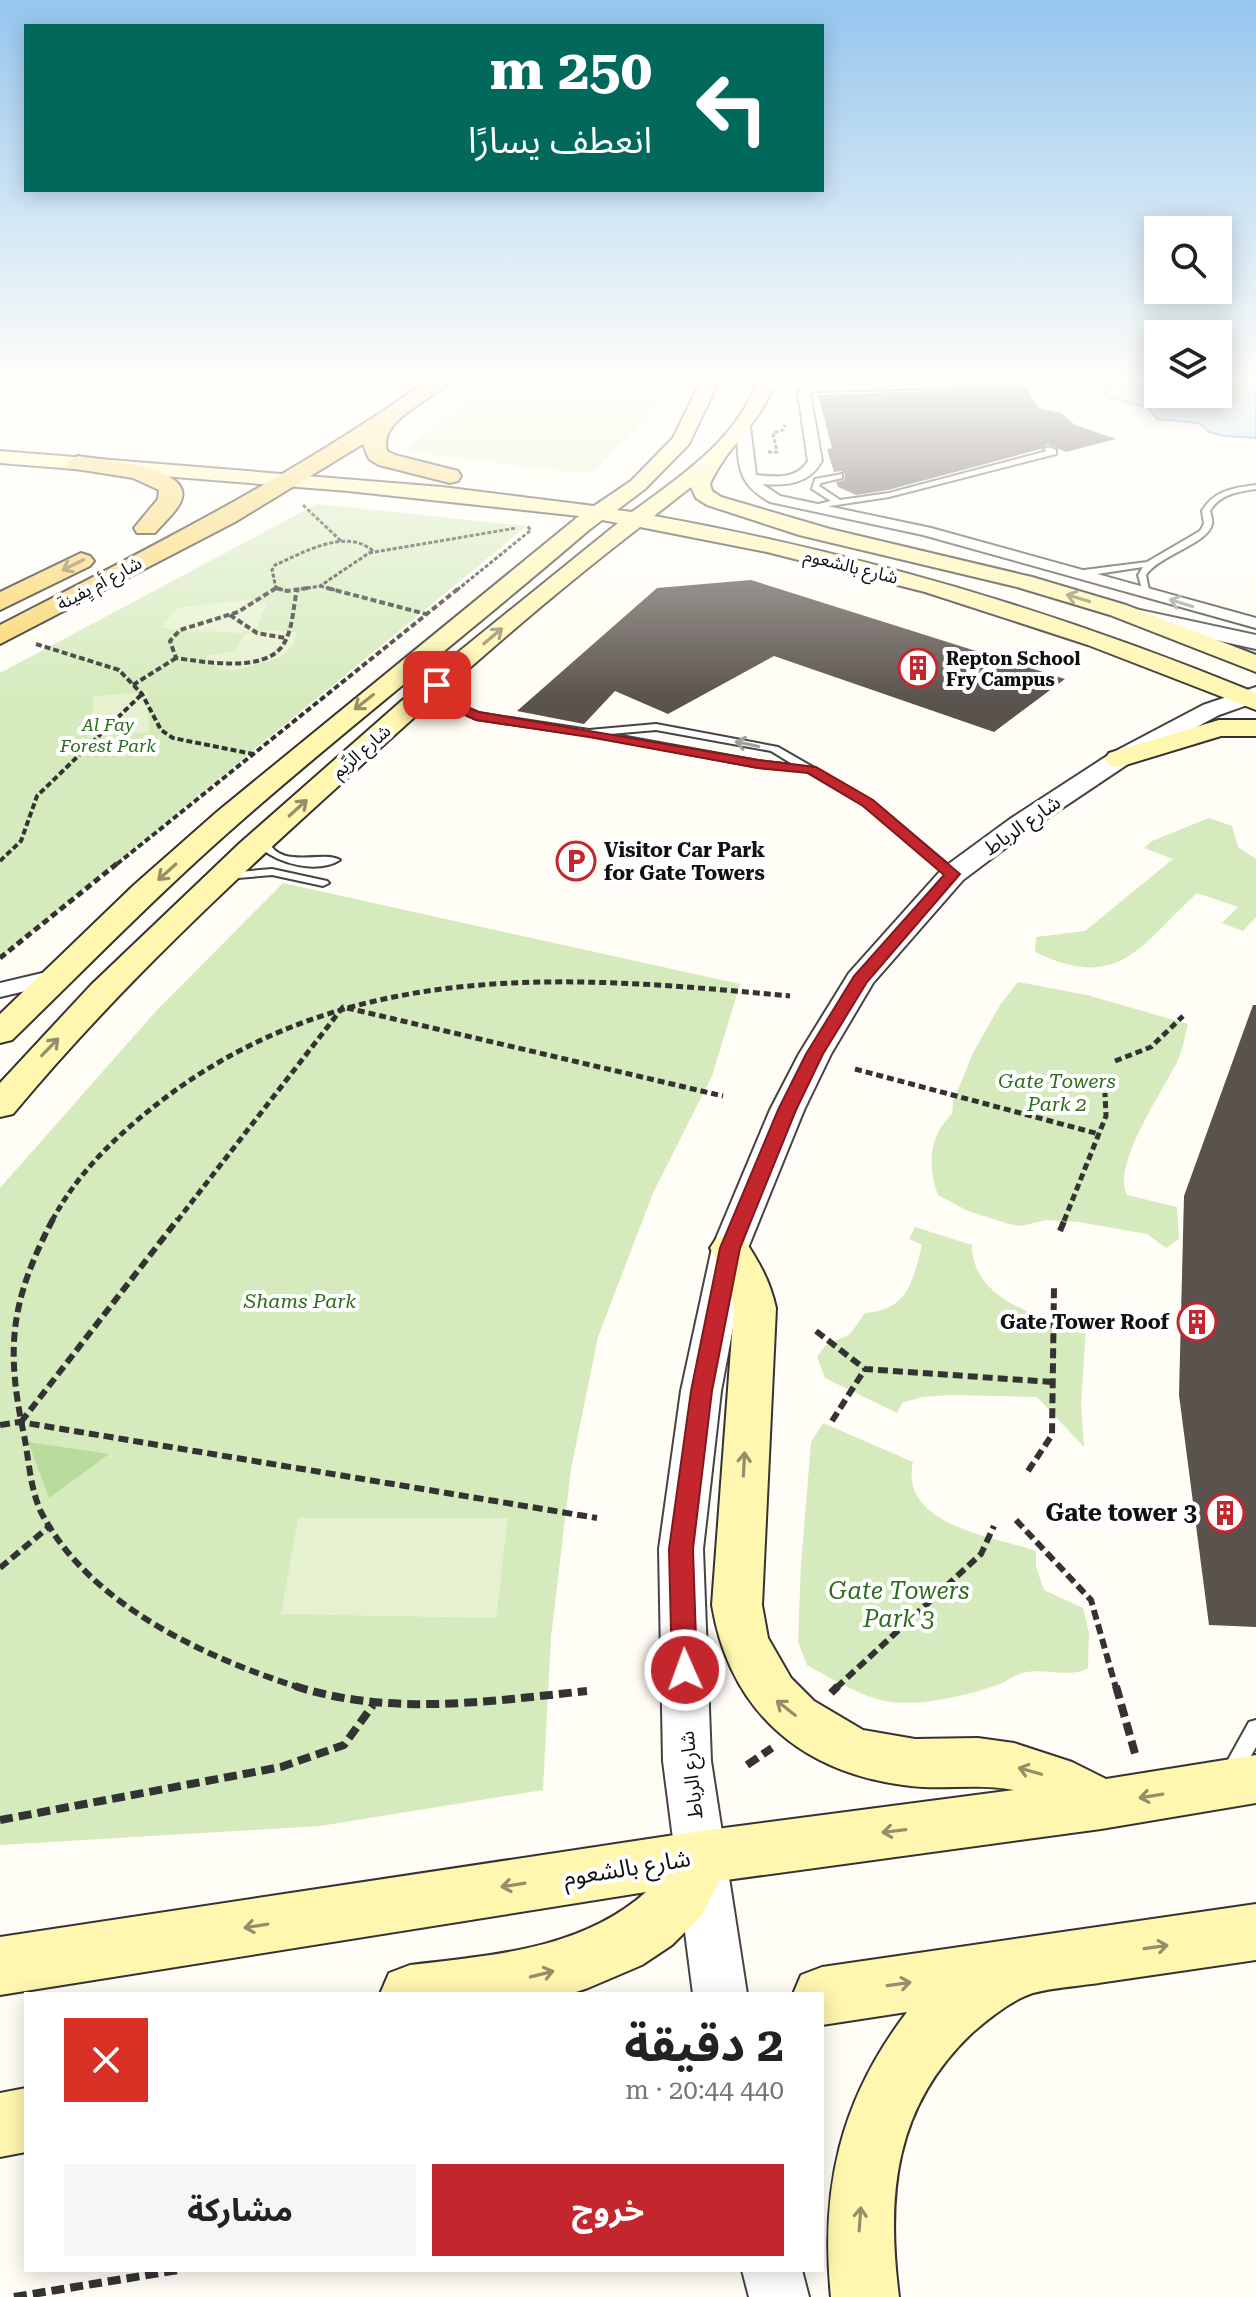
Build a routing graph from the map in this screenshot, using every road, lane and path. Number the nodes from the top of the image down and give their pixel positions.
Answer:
1 (170, 486) edge
2 (221, 486) edge
3 (283, 486) edge
4 (297, 486) edge
5 (514, 486) edge
6 (641, 486) edge
7 (668, 486) edge
8 (701, 486) edge
9 (756, 486) edge
10 (815, 486) edge
11 (923, 486) edge
12 (1256, 487) edge
13 (294, 489) junction
14 (475, 497) junction
15 (837, 502) junction
16 (639, 506) junction
17 (810, 507) junction
18 (599, 513) junction
19 (520, 521) dead end
20 (527, 526) junction
21 (146, 528) junction
22 (821, 532) junction
23 (341, 541) junction
24 (792, 552) junction
25 (369, 553) junction
26 (1149, 564) junction
27 (522, 573) junction
28 (1084, 573) junction
29 (560, 579) junction
30 (320, 586) junction
31 (276, 588) junction
32 (297, 590) junction
33 (1147, 593) junction
34 (0, 602) edge
35 (1118, 610) junction
36 (426, 614) junction
37 (229, 615) junction
38 (1256, 623) edge
39 (46, 635) dead end
40 (0, 636) edge
41 (285, 638) junction
42 (1256, 642) edge
43 (176, 658) junction
44 (133, 685) junction
45 (437, 685) junction
46 (142, 694) junction
47 (1254, 694) edge
48 (589, 733) junction
49 (253, 754) junction
50 (811, 769) junction
51 (263, 839) junction
52 (334, 860) dead end
53 (0, 861) edge
54 (953, 874) junction
55 (221, 877) junction
56 (323, 883) dead end
57 (0, 958) edge
58 (55, 977) junction
59 (0, 990) edge
60 (790, 996) dead end
61 (343, 1007) junction
62 (1183, 1016) dead end
63 (0, 1033) edge
64 (1115, 1061) dead end
65 (855, 1069) dead end
66 (1105, 1093) dead end
67 (723, 1096) dead end
68 (0, 1106) edge
69 (1099, 1134) junction
70 (1060, 1231) dead end
71 (730, 1248) junction
72 (1054, 1288) dead end
73 (816, 1331) dead end
74 (865, 1369) junction
75 (1052, 1382) junction
76 (832, 1421) dead end
77 (20, 1422) junction
78 (0, 1425) edge
79 (1028, 1471) dead end
80 (597, 1518) dead end
81 (1016, 1520) dead end
82 (51, 1525) junction
83 (994, 1526) dead end
84 (0, 1568) edge
85 (587, 1691) dead end
86 (824, 1700) dead end
87 (373, 1705) junction
88 (1256, 1728) edge
89 (782, 1740) dead end
90 (747, 1765) dead end
91 (1241, 1781) edge
92 (1124, 1800) junction
93 (0, 1820) edge
94 (701, 1857) junction
95 (1256, 1932) edge
96 (1030, 1965) junction
97 (0, 1966) edge
98 (424, 1992) edge
99 (720, 1992) edge
100 (824, 1996) edge
101 (24, 2120) edge
102 (0, 2125) edge
103 (166, 2272) edge
104 (773, 2272) edge
105 (14, 2297) edge
106 (779, 2297) edge
107 (865, 2297) edge

1 - 21 main road
2 - 21 main road, شارع أم يِفينة
3 - 13 main road, شارع بالشعوم
4 - 13 main road, شارع أم يِفينة
5 - 16 main road, شارع بالشعوم
6 - 16 main road, شارع الرِّيم
7 - 16 main road, شارع الرِّيم
8 - 22 main road
9 - 17 street
10 - 15 lane
11 - 15 lane
12 - 26 lane
13 - 14 main road, شارع بالشعوم
13 - 23 path
13 - 40 main road, شارع أم يِفينة
14 - 18 main road, شارع بالشعوم
14 - 27 main road
15 - 17 lane
16 - 18 main road, شارع بالشعوم
16 - 22 main road, شارع بالشعوم
16 - 24 main road, شارع بالشعوم
16 - 29 main road, شارع الرِّيم
17 - 28 street
18 - 27 main road, شارع الرِّيم
19 - 20 path
20 - 25 path
20 - 36 path
21 -> 34 main road, شارع أم يِفينة
35 -> 22 main road, شارع بالشعوم
23 - 25 path
23 - 31 path
24 - 29 main road
24 - 47 main road, شارع بالشعوم
25 - 30 path
26 - 28 lane
26 - 33 lane
27 -> 58 main road, شارع الرِّيم
28 - 33 street
45 -> 29 main road, شارع الرِّيم
30 - 32 path
30 - 36 path
31 - 32 path
31 - 37 path
32 - 41 path
38 -> 33 street
35 - 42 street
35 - 47 main road, شارع بالشعوم
36 - 49 path
37 - 41 path
37 - 43 path
39 - 44 path
41 - 43 path
43 - 44 path
44 - 46 path
45 - 48 lane
51 -> 45 main road, شارع الرِّيم
46 - 49 path
46 - 53 path
47 - 54 street, شارع الرباط
48 - 50 lane
50 -> 48 lane
49 - 57 path
50 - 54 lane
51 - 52 lane
51 - 55 main road, شارع الرِّيم
54 - 71 street, شارع الرباط
55 - 56 lane
68 -> 55 main road, شارع الرِّيم
58 - 59 street
58 - 63 main road, شارع الرِّيم
60 - 61 path
61 - 67 path
61 - 77 path
61 - 77 path
62 - 64 path
65 - 69 path
66 - 69 path
69 - 70 path
92 -> 71 main road
71 - 94 street, شارع الرباط
72 - 75 path
73 - 74 path
74 - 75 path
74 - 76 path
75 - 79 path
77 - 78 path
77 - 80 path
77 - 82 path
81 - 92 path
82 - 84 path
82 - 87 path
83 - 86 path
85 - 87 path
87 - 93 path
88 - 91 lane
89 - 90 path
91 -> 92 main road, شارع بالشعوم
92 -> 94 main road, شارع بالشعوم
94 -> 97 main road, شارع بالشعوم
98 -> 94 main road
94 - 99 street, شارع الرباط
96 -> 95 main road
100 -> 96 main road
107 -> 96 main road
101 - 102 main road
103 - 105 path
104 - 106 street

